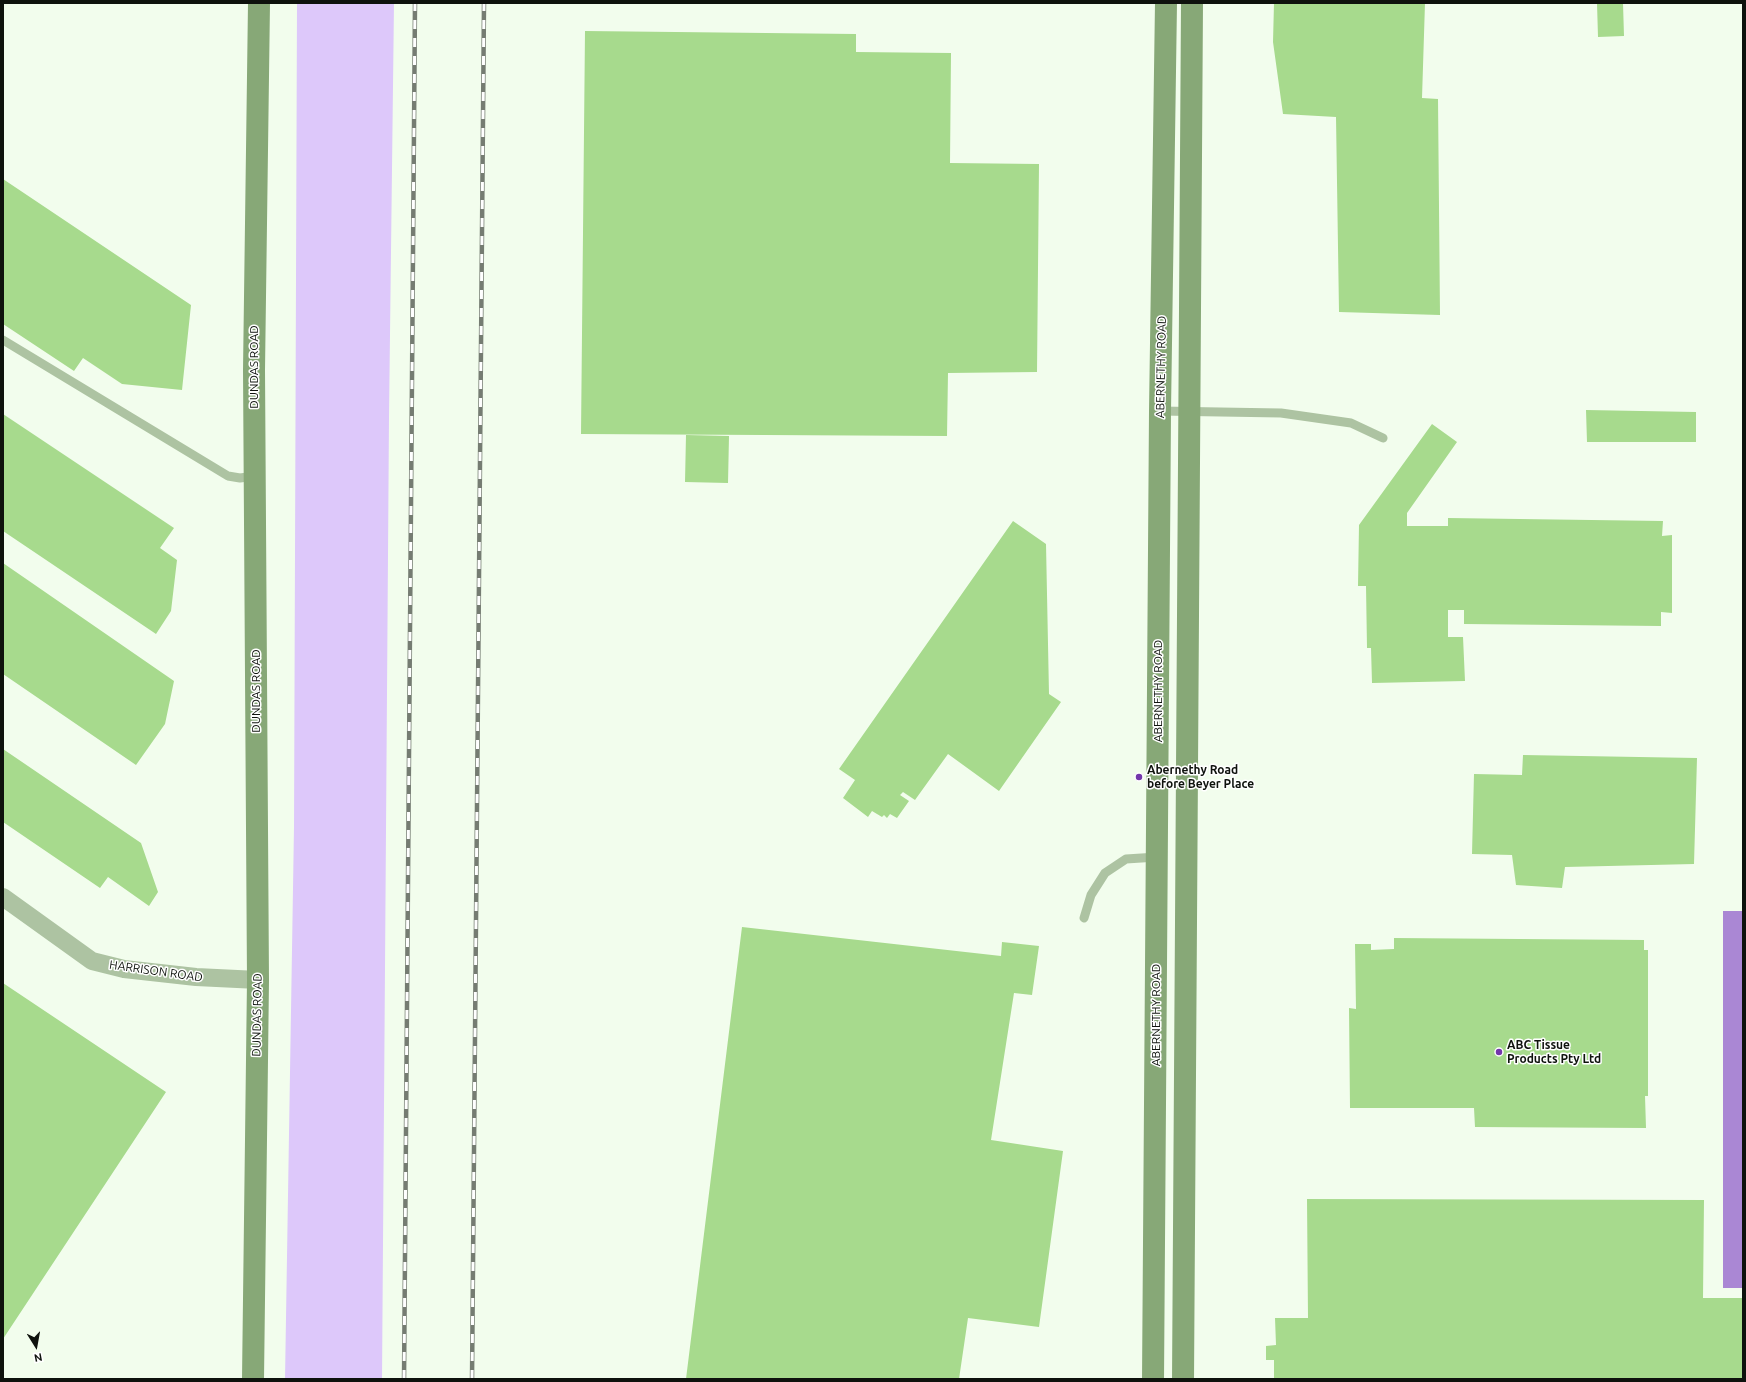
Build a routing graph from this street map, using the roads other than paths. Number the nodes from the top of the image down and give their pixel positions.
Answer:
1 (259, 3) edge
2 (1166, 3) edge
3 (1192, 3) edge
4 (3, 340) edge
5 (1160, 411) junction
6 (1190, 412) junction
7 (1383, 438) dead end
8 (255, 476) junction
9 (1157, 857) junction
10 (3, 897) edge
11 (1156, 910) junction
12 (1187, 912) junction
13 (1084, 918) dead end
14 (258, 980) junction
15 (252, 1379) edge
16 (1153, 1379) edge
17 (1183, 1379) edge

1 - 8 main road, DUNDAS ROAD
2 - 5 main road, ABERNETHY ROAD
3 - 6 main road
4 - 8 lane
5 - 6 lane
5 - 9 main road, ABERNETHY ROAD
6 - 7 lane
6 - 12 main road
8 - 14 main road, DUNDAS ROAD
9 - 11 main road, ABERNETHY ROAD
9 - 13 lane
10 - 14 street, HARRISON ROAD
11 - 12 main road
11 - 16 main road, ABERNETHY ROAD
12 - 17 main road
14 - 15 main road, DUNDAS ROAD

